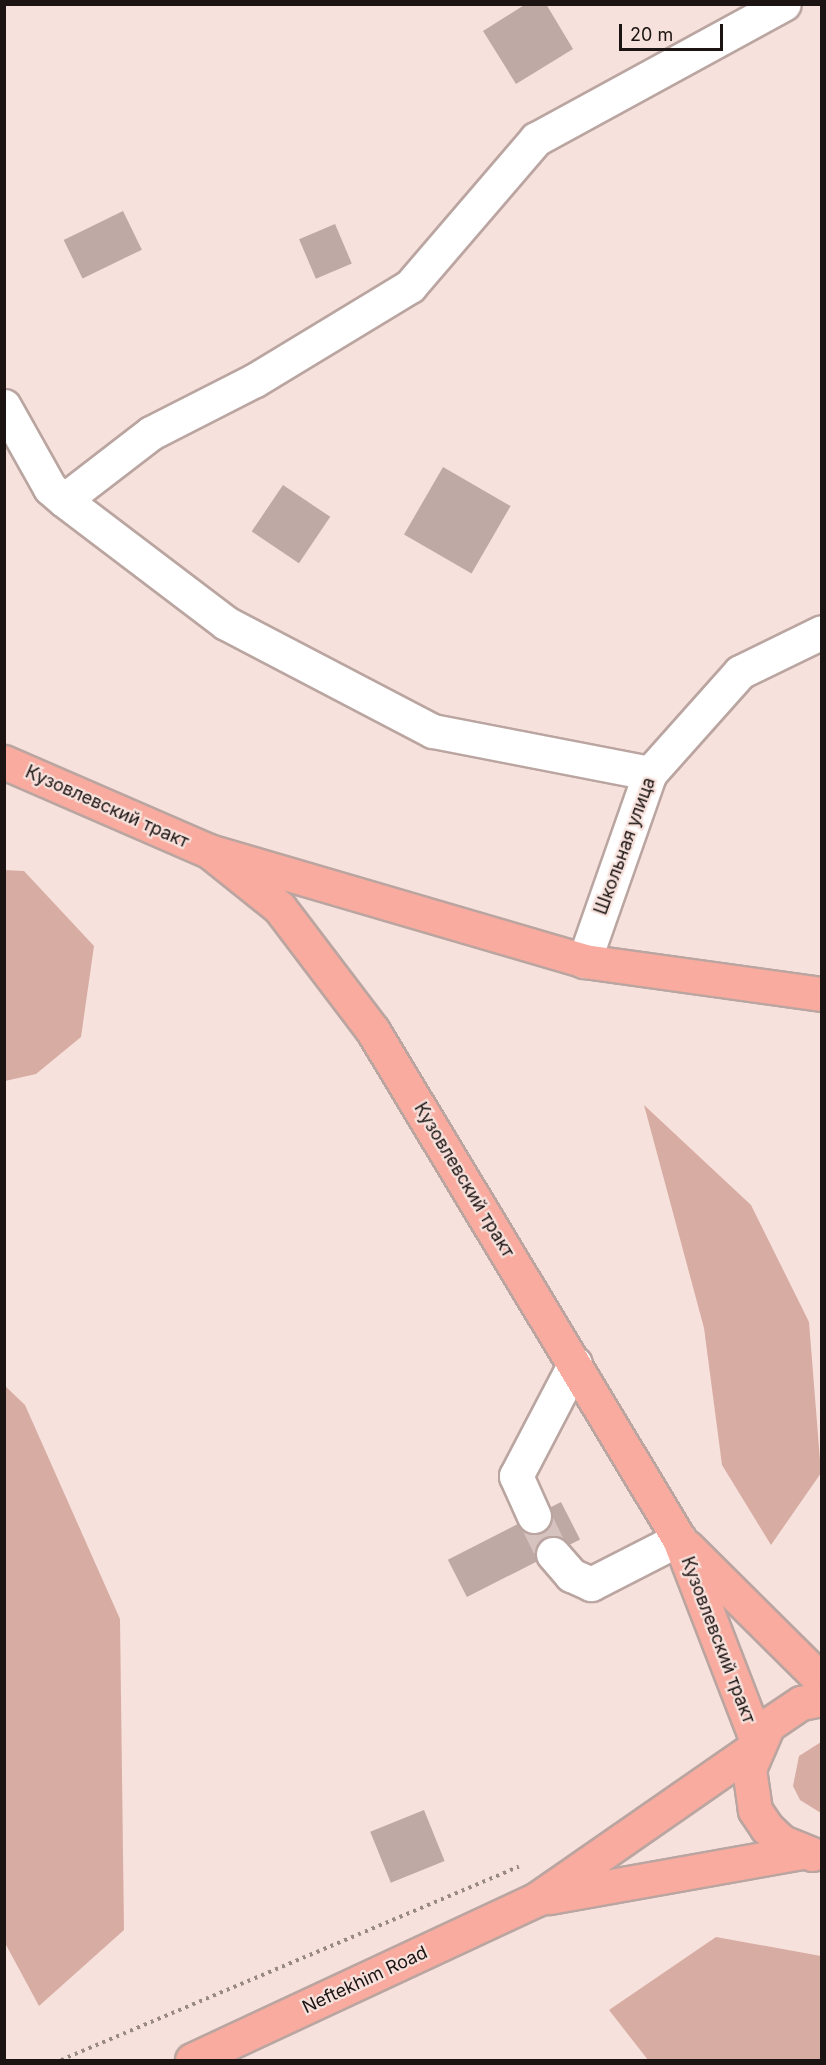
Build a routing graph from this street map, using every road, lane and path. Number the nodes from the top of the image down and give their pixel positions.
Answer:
1 (784, 4) edge
2 (4, 406) edge
3 (64, 500) junction
4 (822, 632) edge
5 (4, 762) edge
6 (650, 772) junction
7 (209, 852) junction
8 (584, 961) junction
9 (822, 994) edge
10 (575, 1363) junction
11 (534, 1516) tunnel mouth
12 (679, 1539) junction
13 (553, 1554) tunnel mouth
14 (822, 1681) edge
15 (822, 1699) edge
16 (755, 1745) junction
17 (816, 1856) edge
18 (531, 1862) dead end
19 (537, 1899) junction
20 (61, 2061) edge
21 (192, 2061) edge

1 - 3 street
2 - 3 street
3 - 6 street
4 - 6 street, Школьная улица
5 - 7 main road, Кузовлевский тракт
6 - 8 street, Школьная улица
7 - 8 main road, Кузовлевский тракт
7 - 10 main road, Кузовлевский тракт
8 - 9 main road, Кузовлевский тракт
10 - 11 street
10 - 12 main road, Кузовлевский тракт
12 - 13 street
12 - 14 main road, Кузовлевский тракт
12 - 16 main road, Кузовлевский тракт
15 - 16 main road, Neftekhim Road
16 - 17 main road
16 - 19 main road, Neftekhim Road
17 - 19 main road, Neftekhim Road
18 - 20 path
19 - 21 main road, Neftekhim Road

